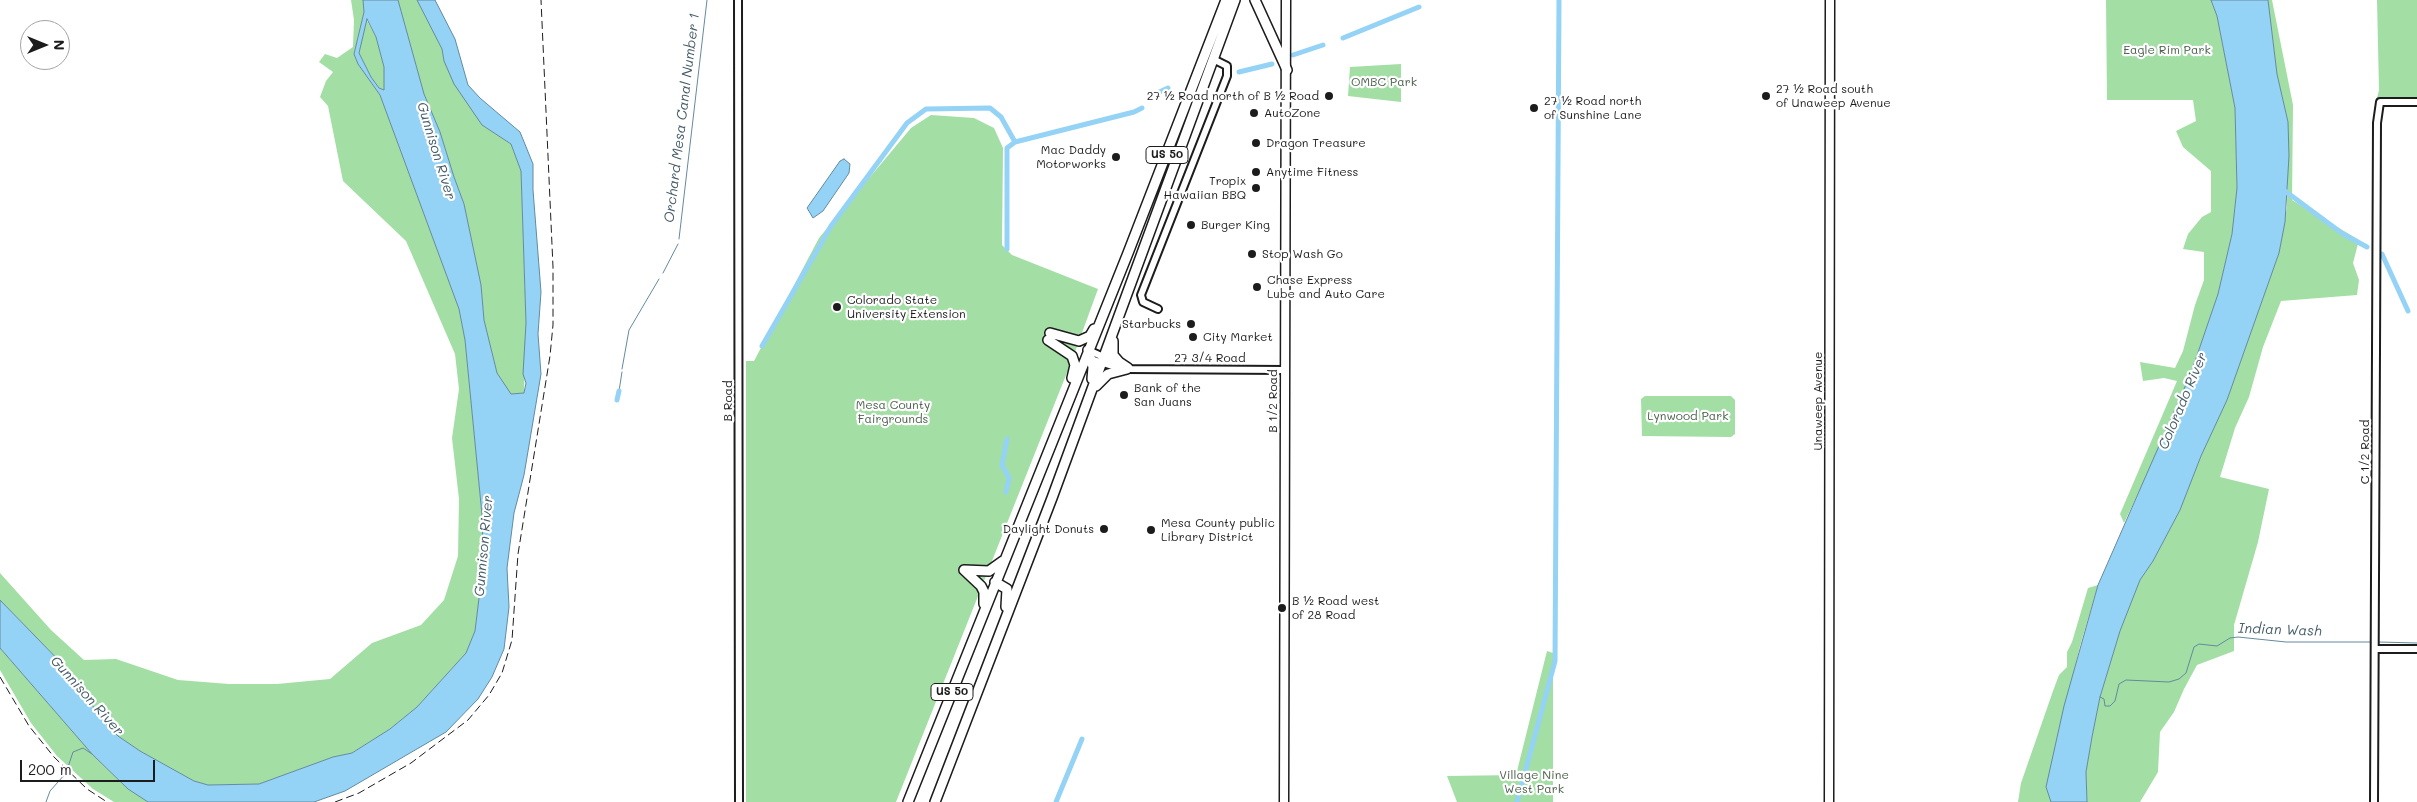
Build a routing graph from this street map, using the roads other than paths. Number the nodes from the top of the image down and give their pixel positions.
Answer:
1 (738, 0) edge
2 (1226, 0) edge
3 (1235, 0) edge
4 (1256, 0) edge
5 (1286, 0) edge
6 (1830, 0) edge
7 (1209, 58) junction
8 (1287, 70) junction
9 (2417, 102) edge
10 (1128, 253) junction
11 (1136, 269) junction
12 (1158, 309) dead end
13 (1088, 355) junction
14 (1103, 360) junction
15 (1130, 368) junction
16 (1285, 370) junction
17 (1092, 389) junction
18 (1050, 446) junction
19 (1005, 559) junction
20 (995, 582) junction
21 (982, 617) junction
22 (1001, 632) junction
23 (2375, 649) junction
24 (2417, 649) edge
25 (739, 802) edge
26 (908, 802) edge
27 (935, 802) edge
28 (1284, 802) edge
29 (1829, 802) edge
30 (2374, 802) edge

1 - 25 street, B Road
2 - 7 highway
3 - 7 highway, US 50
4 - 8 highway
5 - 8 main road, B 1/2 Road
6 - 29 main road, Unaweep Avenue
7 - 10 highway, US 50
7 - 11 highway, US 50
7 - 12 street
8 - 16 main road, B 1/2 Road
9 - 23 street, C 1/2 Road
10 - 13 highway, US 50
10 - 18 highway
11 - 14 highway, US 50
11 - 15 highway
13 - 14 street, 27 3/4 Road
13 - 17 highway
13 - 18 highway, US 50
14 - 15 street, 27 3/4 Road
14 - 17 highway, US 50
15 - 16 street, 27 3/4 Road
15 - 17 highway
16 - 28 main road, B 1/2 Road
17 - 22 highway, US 50
18 - 19 highway, US 50
19 - 20 highway, US 50
19 - 21 highway
20 - 21 highway, US 50
20 - 22 highway
21 - 26 highway, US 50
22 - 27 highway, US 50
23 - 24 street
23 - 30 street, C 1/2 Road

